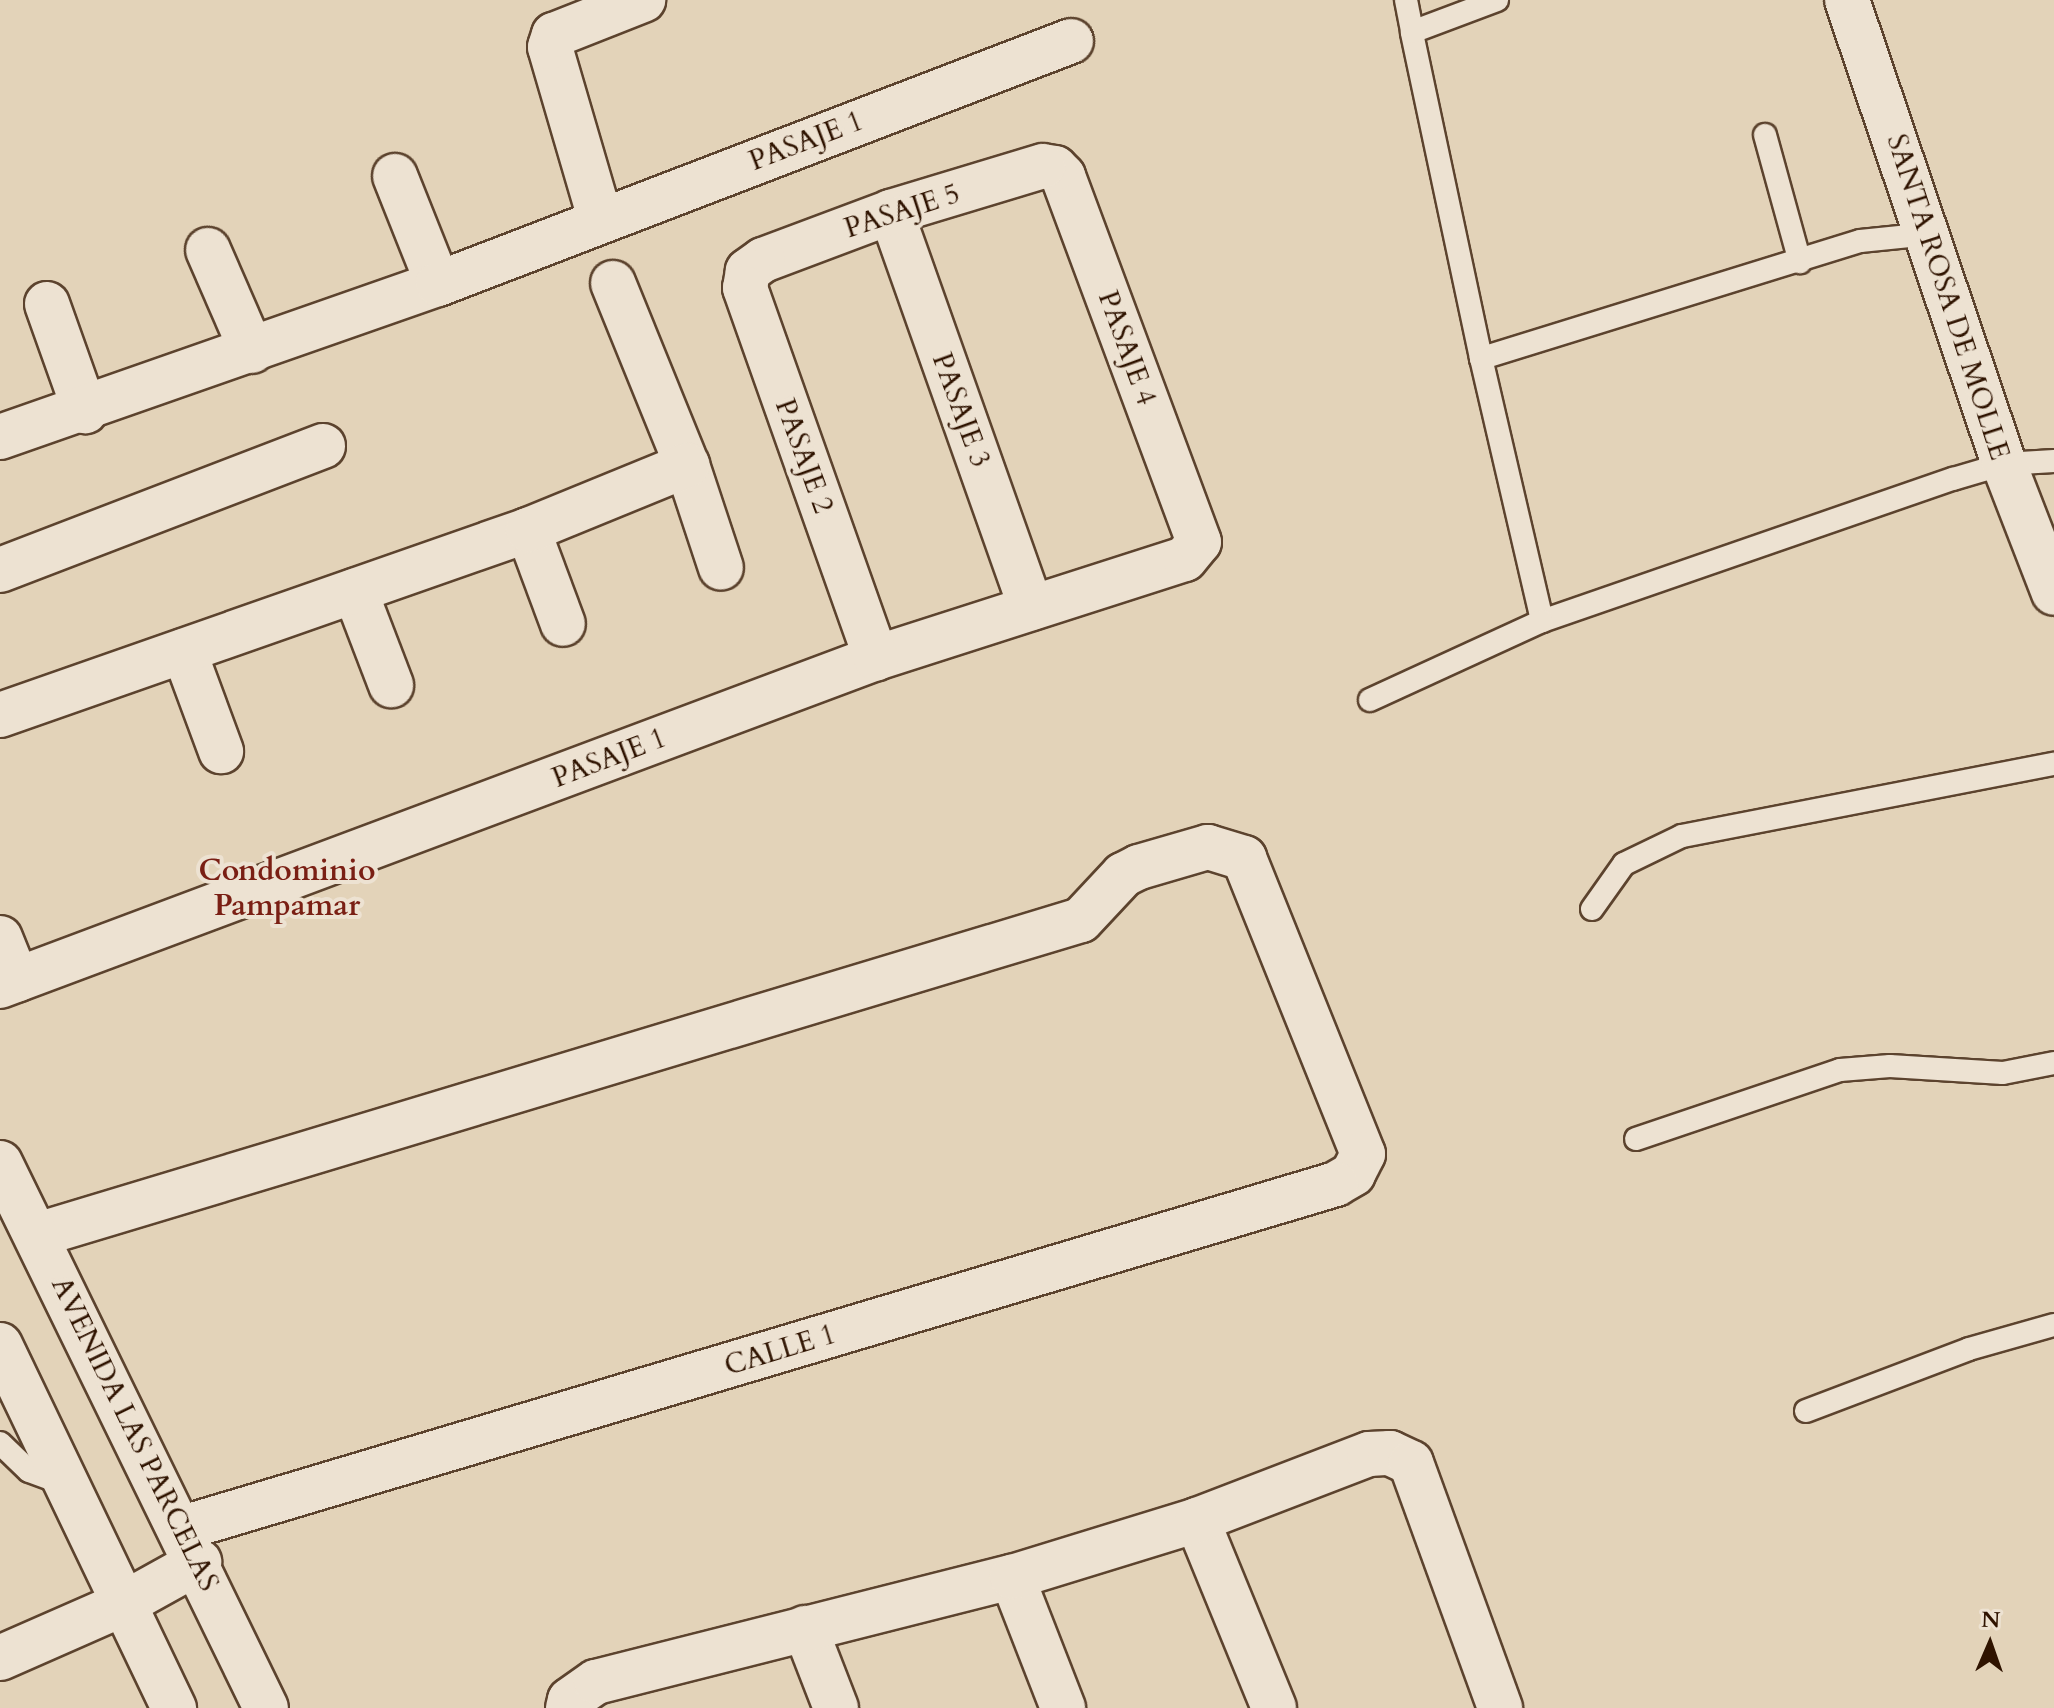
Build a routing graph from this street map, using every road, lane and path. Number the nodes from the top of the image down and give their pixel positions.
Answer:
1 (643, 0) edge
2 (1406, 0) edge
3 (1497, 0) edge
4 (1847, 0) edge
5 (1412, 32) junction
6 (1071, 41) dead end
7 (1765, 135) dead end
8 (1043, 166) joint
9 (395, 176) dead end
10 (891, 212) junction
11 (600, 218) junction
12 (1929, 234) junction
13 (208, 250) dead end
14 (763, 260) joint
15 (1800, 262) junction
16 (613, 283) dead end
17 (438, 284) junction
18 (47, 304) dead end
19 (252, 351) junction
20 (1481, 358) junction
21 (85, 411) junction
22 (0, 437) edge
23 (323, 446) dead end
24 (2054, 461) edge
25 (2004, 464) junction
26 (687, 465) junction
27 (528, 530) junction
28 (1199, 542) joint
29 (721, 568) dead end
30 (0, 570) edge
31 (355, 591) junction
32 (2054, 593) edge
33 (1031, 608) junction
34 (1542, 621) junction
35 (563, 624) dead end
36 (184, 651) junction
37 (876, 658) junction
38 (391, 685) dead end
39 (1370, 700) dead end
40 (0, 715) edge
41 (221, 751) dead end
42 (2054, 764) edge
43 (1592, 909) dead end
44 (0, 938) edge
45 (9, 983) edge
46 (2054, 1063) edge
47 (1636, 1139) dead end
48 (0, 1163) edge
49 (37, 1235) junction
50 (2054, 1325) edge
51 (0, 1345) edge
52 (1806, 1411) dead end
53 (0, 1443) edge
54 (68, 1486) junction
55 (1197, 1520) junction
56 (191, 1545) junction
57 (1012, 1577) junction
58 (125, 1603) junction
59 (805, 1628) junction
60 (0, 1658) edge
61 (172, 1707) edge
62 (266, 1708) edge
63 (568, 1708) edge
64 (836, 1708) edge
65 (1063, 1708) edge
66 (1274, 1708) edge
67 (1500, 1708) edge

1 - 11 street
2 - 5 lane
3 - 5 lane
4 - 12 street, SANTA ROSA DE MOLLE
5 - 20 lane
6 - 11 street, PASAJE 1
7 - 15 lane
8 - 10 street, PASAJE 5
8 - 28 street, PASAJE 4
9 - 17 street
10 - 14 street, PASAJE 5
10 - 33 street, PASAJE 3
11 - 17 street, PASAJE 1
12 - 15 lane
12 - 25 street, SANTA ROSA DE MOLLE
13 - 19 street
14 - 37 street, PASAJE 2
15 - 20 lane
16 - 26 street
17 - 19 street, PASAJE 1
18 - 21 street
19 - 21 street, PASAJE 1
20 - 34 lane
21 - 22 street, PASAJE 1
23 - 30 street
24 - 25 lane
25 - 32 street, SANTA ROSA DE MOLLE
25 - 34 lane
26 - 27 street
26 - 29 street
27 - 31 street
27 - 35 street
28 - 33 street, PASAJE 1
31 - 36 street
31 - 38 street
33 - 37 street, PASAJE 1
34 - 39 lane
36 - 40 street
36 - 41 street
37 - 45 street, PASAJE 1
42 - 43 lane
44 - 45 street, PASAJE 1
46 - 47 lane
48 - 49 street, AVENIDA LAS PARCELAS
49 - 56 street, AVENIDA LAS PARCELAS
49 - 56 street, CALLE 1
50 - 52 lane
51 - 54 street
53 - 54 lane
54 - 58 street
55 - 57 street
55 - 66 street
55 - 67 street
56 - 58 street, CALLE 1
56 - 62 street, AVENIDA LAS PARCELAS
57 - 59 street
57 - 65 street
58 - 60 street, CALLE 1
58 - 61 street
59 - 63 street
59 - 64 street

